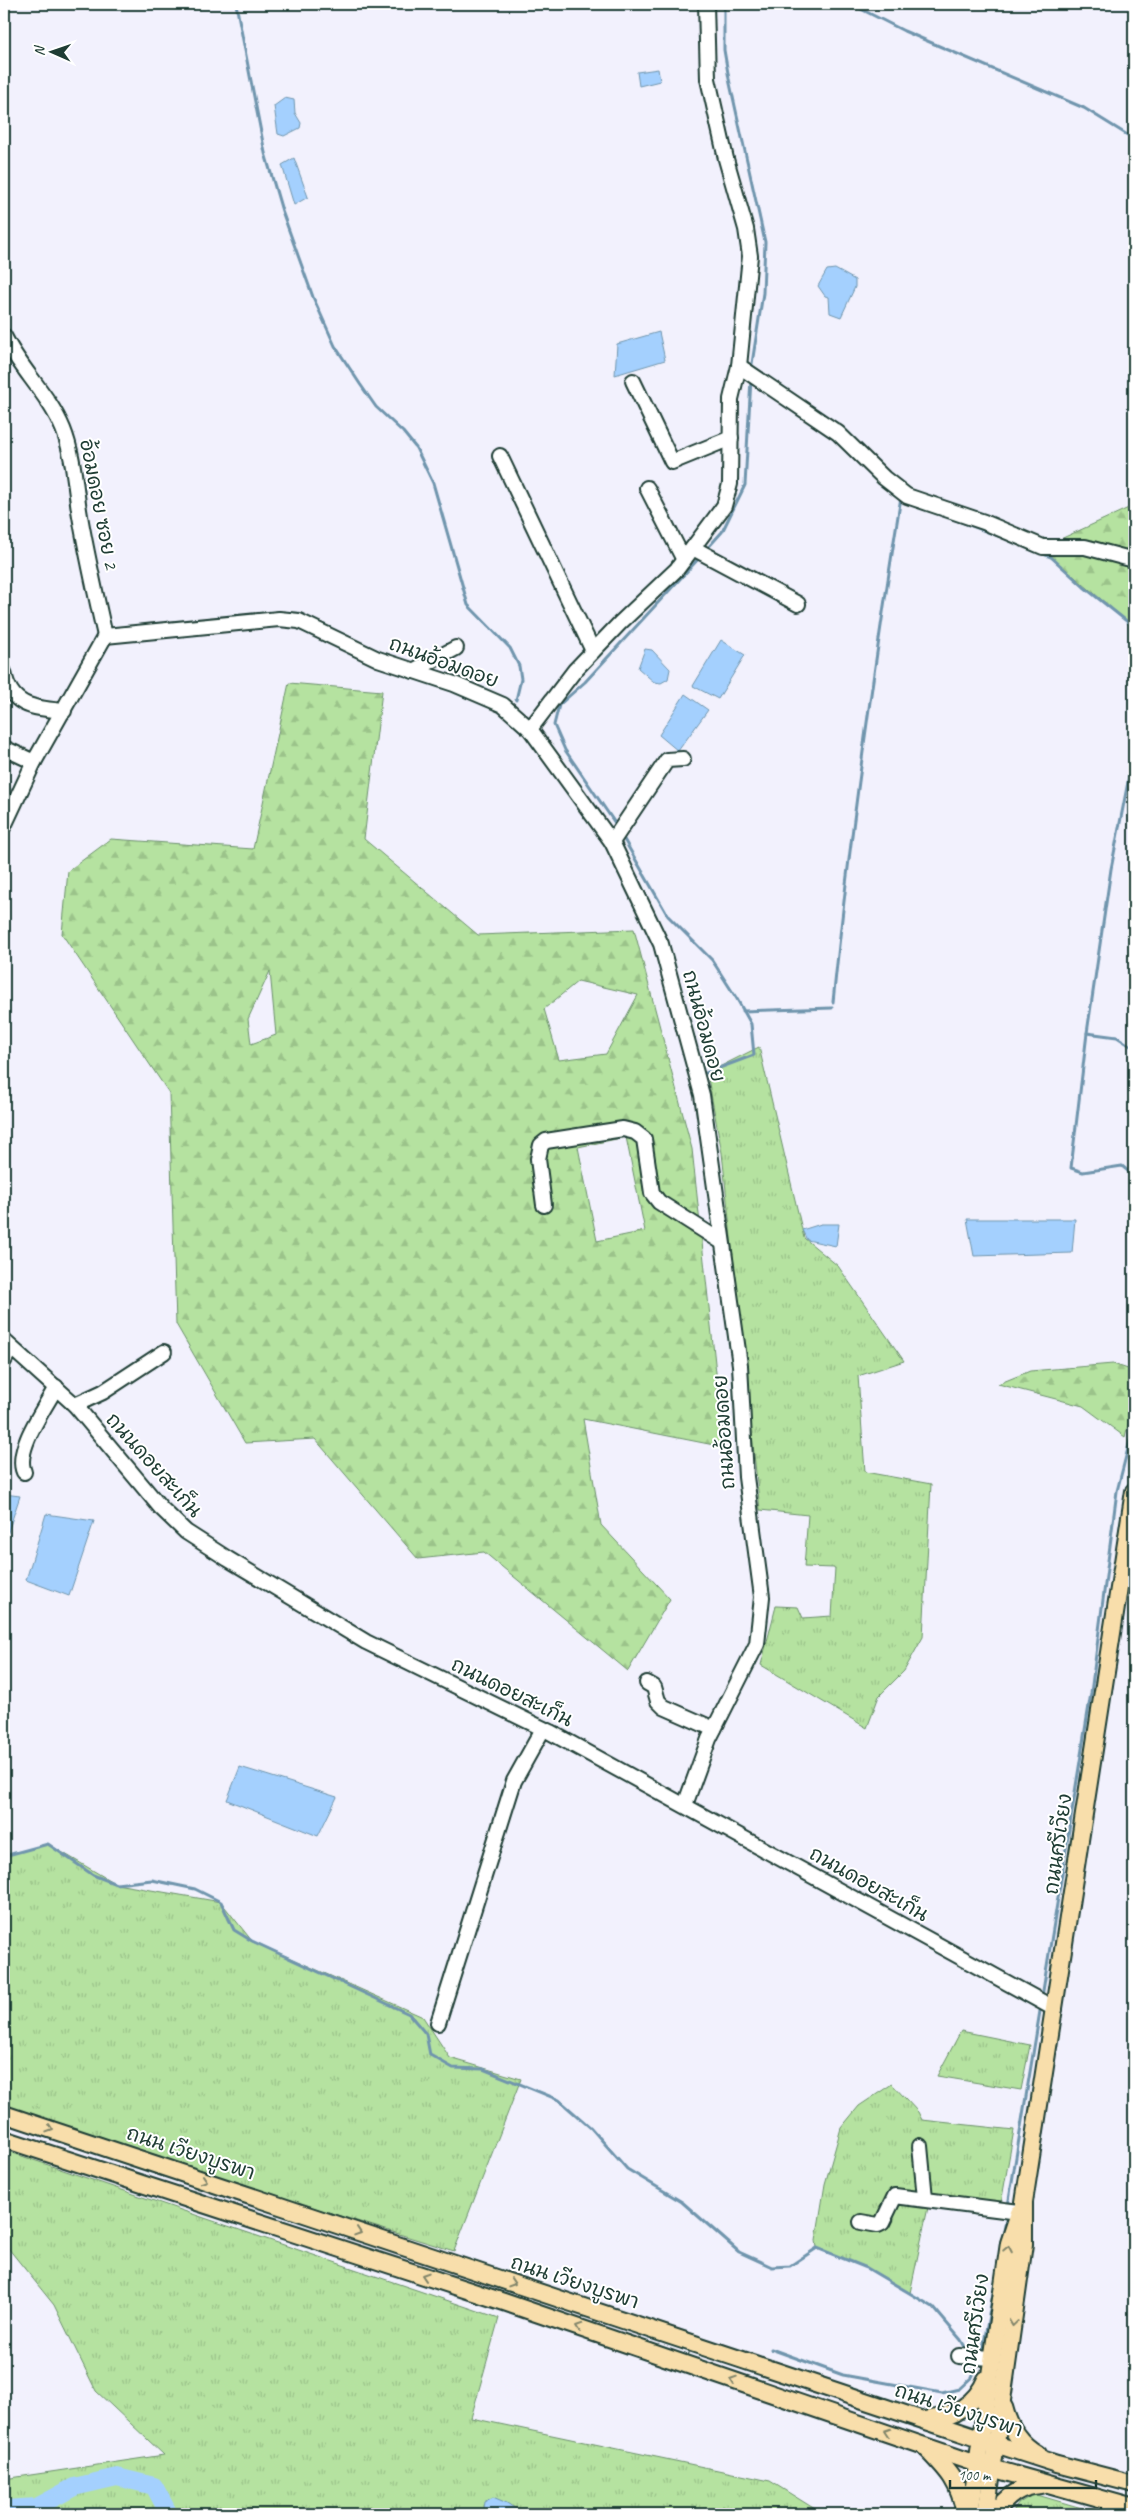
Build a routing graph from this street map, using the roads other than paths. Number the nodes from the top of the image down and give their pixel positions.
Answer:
1 (706, 4) edge
2 (4, 336) edge
3 (739, 366) junction
4 (633, 381) dead end
5 (731, 438) junction
6 (500, 456) dead end
7 (647, 488) dead end
8 (693, 548) junction
9 (684, 560) junction
10 (1134, 560) edge
11 (798, 604) dead end
12 (105, 636) junction
13 (456, 648) dead end
14 (593, 650) junction
15 (413, 671) junction
16 (4, 672) edge
17 (64, 711) junction
18 (530, 729) junction
19 (4, 748) edge
20 (684, 759) dead end
21 (34, 762) junction
22 (4, 826) edge
23 (612, 842) junction
24 (544, 1205) dead end
25 (722, 1242) junction
26 (7, 1345) edge
27 (164, 1352) dead end
28 (4, 1361) edge
29 (56, 1387) junction
30 (75, 1404) junction
31 (24, 1472) dead end
32 (1134, 1491) edge
33 (647, 1682) dead end
34 (543, 1729) junction
35 (714, 1729) junction
36 (685, 1804) junction
37 (1055, 2009) junction
38 (438, 2023) dead end
39 (4, 2114) edge
40 (4, 2139) edge
41 (920, 2146) dead end
42 (248, 2195) junction
43 (925, 2198) junction
44 (1013, 2209) junction
45 (242, 2217) junction
46 (861, 2222) dead end
47 (959, 2356) dead end
48 (989, 2361) junction
49 (1002, 2402) junction
50 (923, 2420) junction
51 (980, 2439) junction
52 (922, 2444) junction
53 (997, 2445) junction
54 (977, 2464) junction
55 (1057, 2464) junction
56 (993, 2469) junction
57 (1134, 2484) edge
58 (1054, 2486) junction
59 (1134, 2508) edge
60 (965, 2514) edge
61 (970, 2514) edge
62 (986, 2514) edge
63 (994, 2514) edge

1 - 3 street
2 - 12 street, อ้อมดอย ซอย 2
3 - 5 street
3 - 10 street
4 - 5 street
5 - 8 street
6 - 14 street
7 - 9 street
8 - 9 street
8 - 11 street
9 - 14 street
12 - 15 street, ถนนอ้อมดอย
12 - 17 street
13 - 15 street
14 - 18 street
15 - 18 street, ถนนอ้อมดอย
16 - 17 street
17 - 21 street
18 - 23 street, ถนนอ้อมดอย
19 - 21 street
20 - 23 street
21 - 22 street
23 - 25 street, ถนนอ้อมดอย
24 - 25 street
25 - 35 street, ถนนอ้อมดอย
26 - 28 street
26 - 29 street, ถนนดอยสะเก็น
27 - 30 street
29 - 30 street, ถนนดอยสะเก็น
29 - 31 street
30 - 34 street, ถนนดอยสะเก็น
32 - 37 main road, ถนนศรีเวียง
33 - 35 street
34 - 36 street, ถนนดอยสะเก็น
34 - 38 street
35 - 36 street, ถนนอ้อมดอย
36 - 37 street, ถนนดอยสะเก็น
37 - 44 main road, ถนนศรีเวียง
39 -> 42 main road, ถนน เวียงบูรพา
40 - 45 main road, ถนน เวียงบูรพา
41 - 43 street
42 - 45 main road
42 -> 50 main road, ถนน เวียงบูรพา
43 - 44 street
43 - 46 street
48 -> 44 main road, ถนนศรีเวียง
44 -> 49 main road, ถนนศรีเวียง
52 -> 45 main road, ถนน เวียงบูรพา
47 - 48 street
48 - 50 main road
48 - 51 main road, ถนนศรีเวียง
49 - 53 main road, ถนนศรีเวียง
49 - 55 main road
50 - 51 main road, ถนน เวียงบูรพา
51 - 53 main road, ถนน เวียงบูรพา
51 - 54 main road, ถนนศรีเวียง
52 - 54 main road, ถนน เวียงบูรพา
52 - 60 main road
53 - 55 main road, ถนน เวียงบูรพา
53 - 56 main road, ถนนศรีเวียง
54 - 56 main road, ถนน เวียงบูรพา
54 - 61 main road, ถนนศรีเวียง
55 - 57 main road, ถนน เวียงบูรพา
56 - 58 main road, ถนน เวียงบูรพา
56 - 62 main road, ถนนศรีเวียง
58 - 59 main road, ถนน เวียงบูรพา
58 - 63 main road

